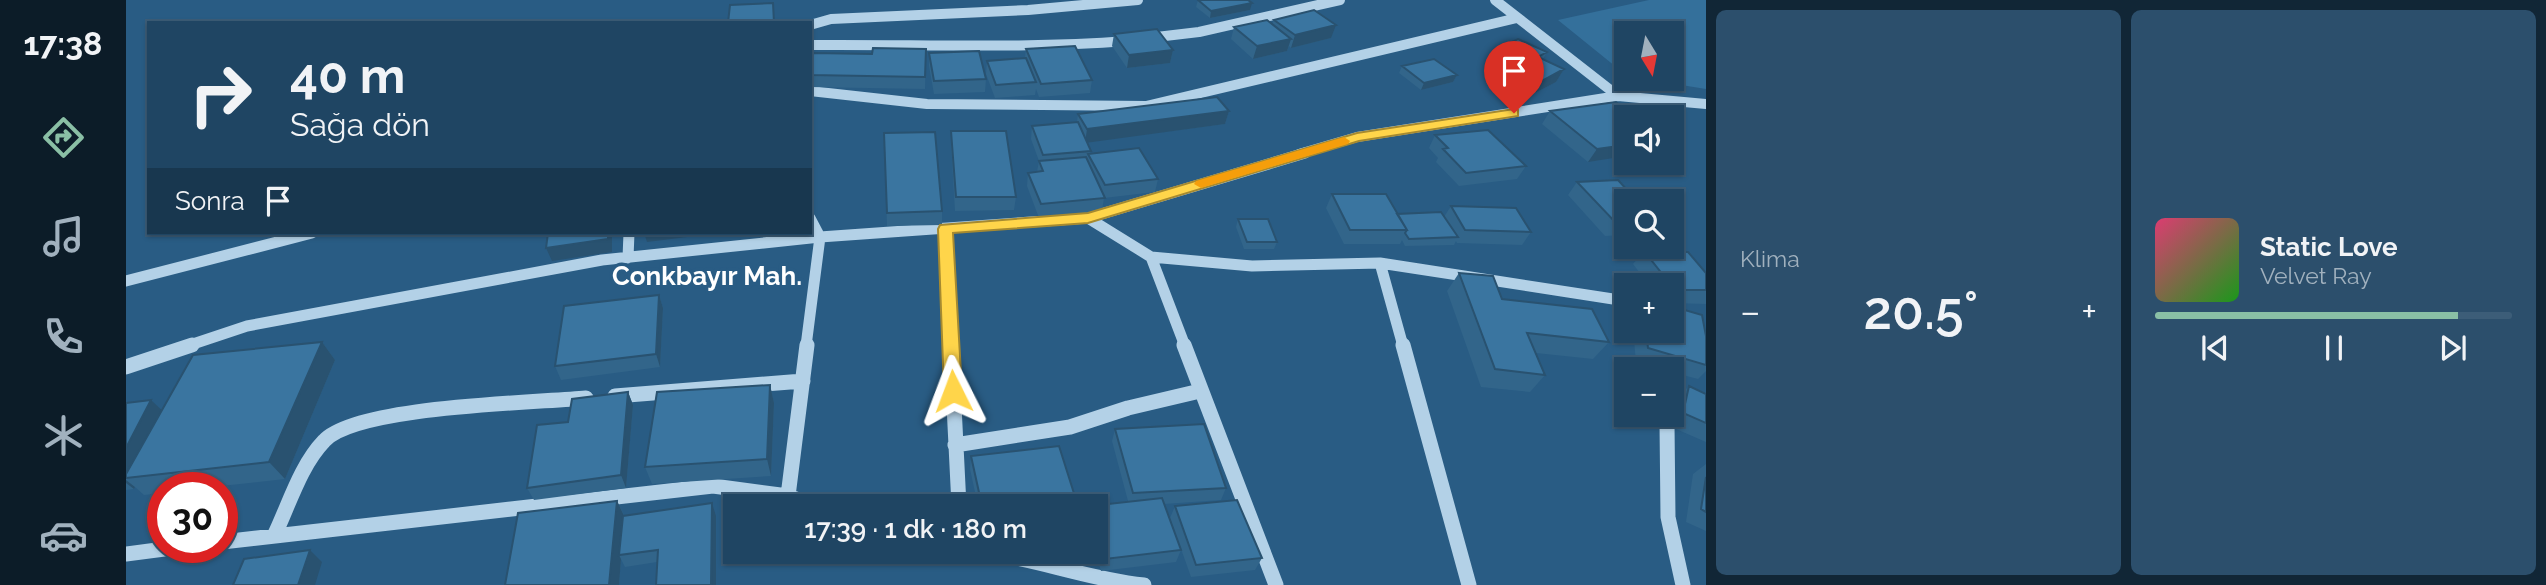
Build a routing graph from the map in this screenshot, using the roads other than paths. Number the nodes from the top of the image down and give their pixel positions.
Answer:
1 (1138, 0) edge
2 (1495, 0) edge
3 (1334, 1) edge
4 (1517, 18) junction
5 (812, 24) edge
6 (812, 45) edge
7 (812, 91) edge
8 (1618, 96) junction
9 (1676, 102) junction
10 (1706, 104) edge
11 (1706, 114) edge
12 (1088, 218) junction
13 (812, 222) edge
14 (946, 229) junction
15 (629, 235) edge
16 (282, 237) edge
17 (820, 237) junction
18 (1151, 257) junction
19 (628, 258) junction
20 (1380, 263) junction
21 (126, 281) edge
22 (1614, 299) edge
23 (126, 367) edge
24 (803, 381) junction
25 (1200, 391) junction
26 (1667, 427) edge
27 (955, 444) junction
28 (773, 494) edge
29 (788, 494) edge
30 (958, 494) edge
31 (274, 536) junction
32 (238, 540) edge
33 (147, 551) edge
34 (126, 554) edge
35 (1039, 564) edge
36 (1144, 585) edge
37 (1276, 585) edge
38 (1469, 585) edge
39 (1683, 585) edge

1 - 5 street
2 - 4 street
3 - 6 street
4 - 7 street
4 - 8 street
8 - 9 street
8 - 12 street
9 - 10 street
9 - 11 street
12 - 14 street
12 - 18 street
13 - 17 street
14 - 17 street
14 - 27 street
15 - 19 street
16 - 21 street
17 - 19 street
17 - 24 street
18 - 20 street
18 - 25 street
19 - 23 street
20 - 22 street
20 - 38 street
24 - 29 street
24 - 31 street
25 - 27 street
25 - 37 street
26 - 39 street
27 - 30 street
28 - 31 street
31 - 32 street
33 - 34 street
35 - 36 street

